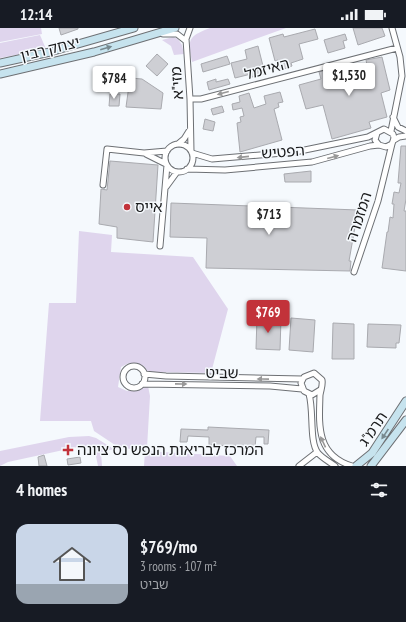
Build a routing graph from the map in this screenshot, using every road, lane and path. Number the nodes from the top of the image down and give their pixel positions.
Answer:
1 (134, 28) edge
2 (175, 28) edge
3 (190, 28) edge
4 (392, 28) edge
5 (152, 35) junction
6 (186, 41) junction
7 (397, 48) junction
8 (0, 63) edge
9 (0, 74) edge
10 (190, 99) junction
11 (393, 117) junction
12 (190, 124) junction
13 (406, 131) edge
14 (391, 132) junction
15 (377, 133) junction
16 (406, 136) edge
17 (393, 142) junction
18 (178, 144) junction
19 (380, 146) junction
20 (167, 151) junction
21 (191, 152) junction
22 (144, 153) junction
23 (166, 164) junction
24 (387, 168) junction
25 (187, 169) junction
26 (177, 172) junction
27 (103, 185) dead end
28 (165, 189) junction
29 (160, 246) dead end
30 (354, 272) dead end
31 (144, 374) junction
32 (302, 380) junction
33 (142, 384) junction
34 (302, 389) junction
35 (320, 390) junction
36 (309, 394) junction
37 (406, 401) edge
38 (406, 420) edge
39 (317, 452) junction
40 (299, 466) edge
41 (335, 466) edge
42 (352, 466) edge
43 (356, 466) edge
44 (359, 466) edge
45 (371, 466) edge

1 - 8 main road, יצחק רבין
2 - 5 main road, יצחק רבין
3 - 6 street, מזי"א
4 - 7 street
5 - 6 street
9 -> 5 main road, יצחק רבין
6 - 10 street, מזי"א
7 -> 10 street, האיזמל
7 - 11 street
10 - 12 street, מזי"א
11 - 13 street
11 - 14 street
12 - 18 street, מזי"א
12 - 21 street, מזי"א
13 - 14 street
14 - 15 street
14 - 17 street
15 - 19 street
15 -> 21 street, הפטיש
16 - 17 street
17 - 19 street
17 - 24 street, המזמרה
18 - 20 street
18 - 21 street
19 - 24 street
25 -> 19 street, הפטיש
20 - 22 street
20 - 23 street
21 - 25 street
22 - 23 street
22 - 27 street
23 - 26 street
23 - 28 street
24 - 30 street, המזמרה
25 - 26 street
26 - 28 street
28 - 29 street
32 -> 31 street, שביט
31 - 33 street
31 - 33 street
32 - 34 street
32 - 35 street
33 -> 34 street, שביט
34 - 36 street
35 - 36 street
42 -> 35 street
36 - 39 street
37 -> 43 main road, תרמ"ג
38 - 45 main road, תרמ"ג
39 - 40 street
39 - 41 street
43 - 44 main road

